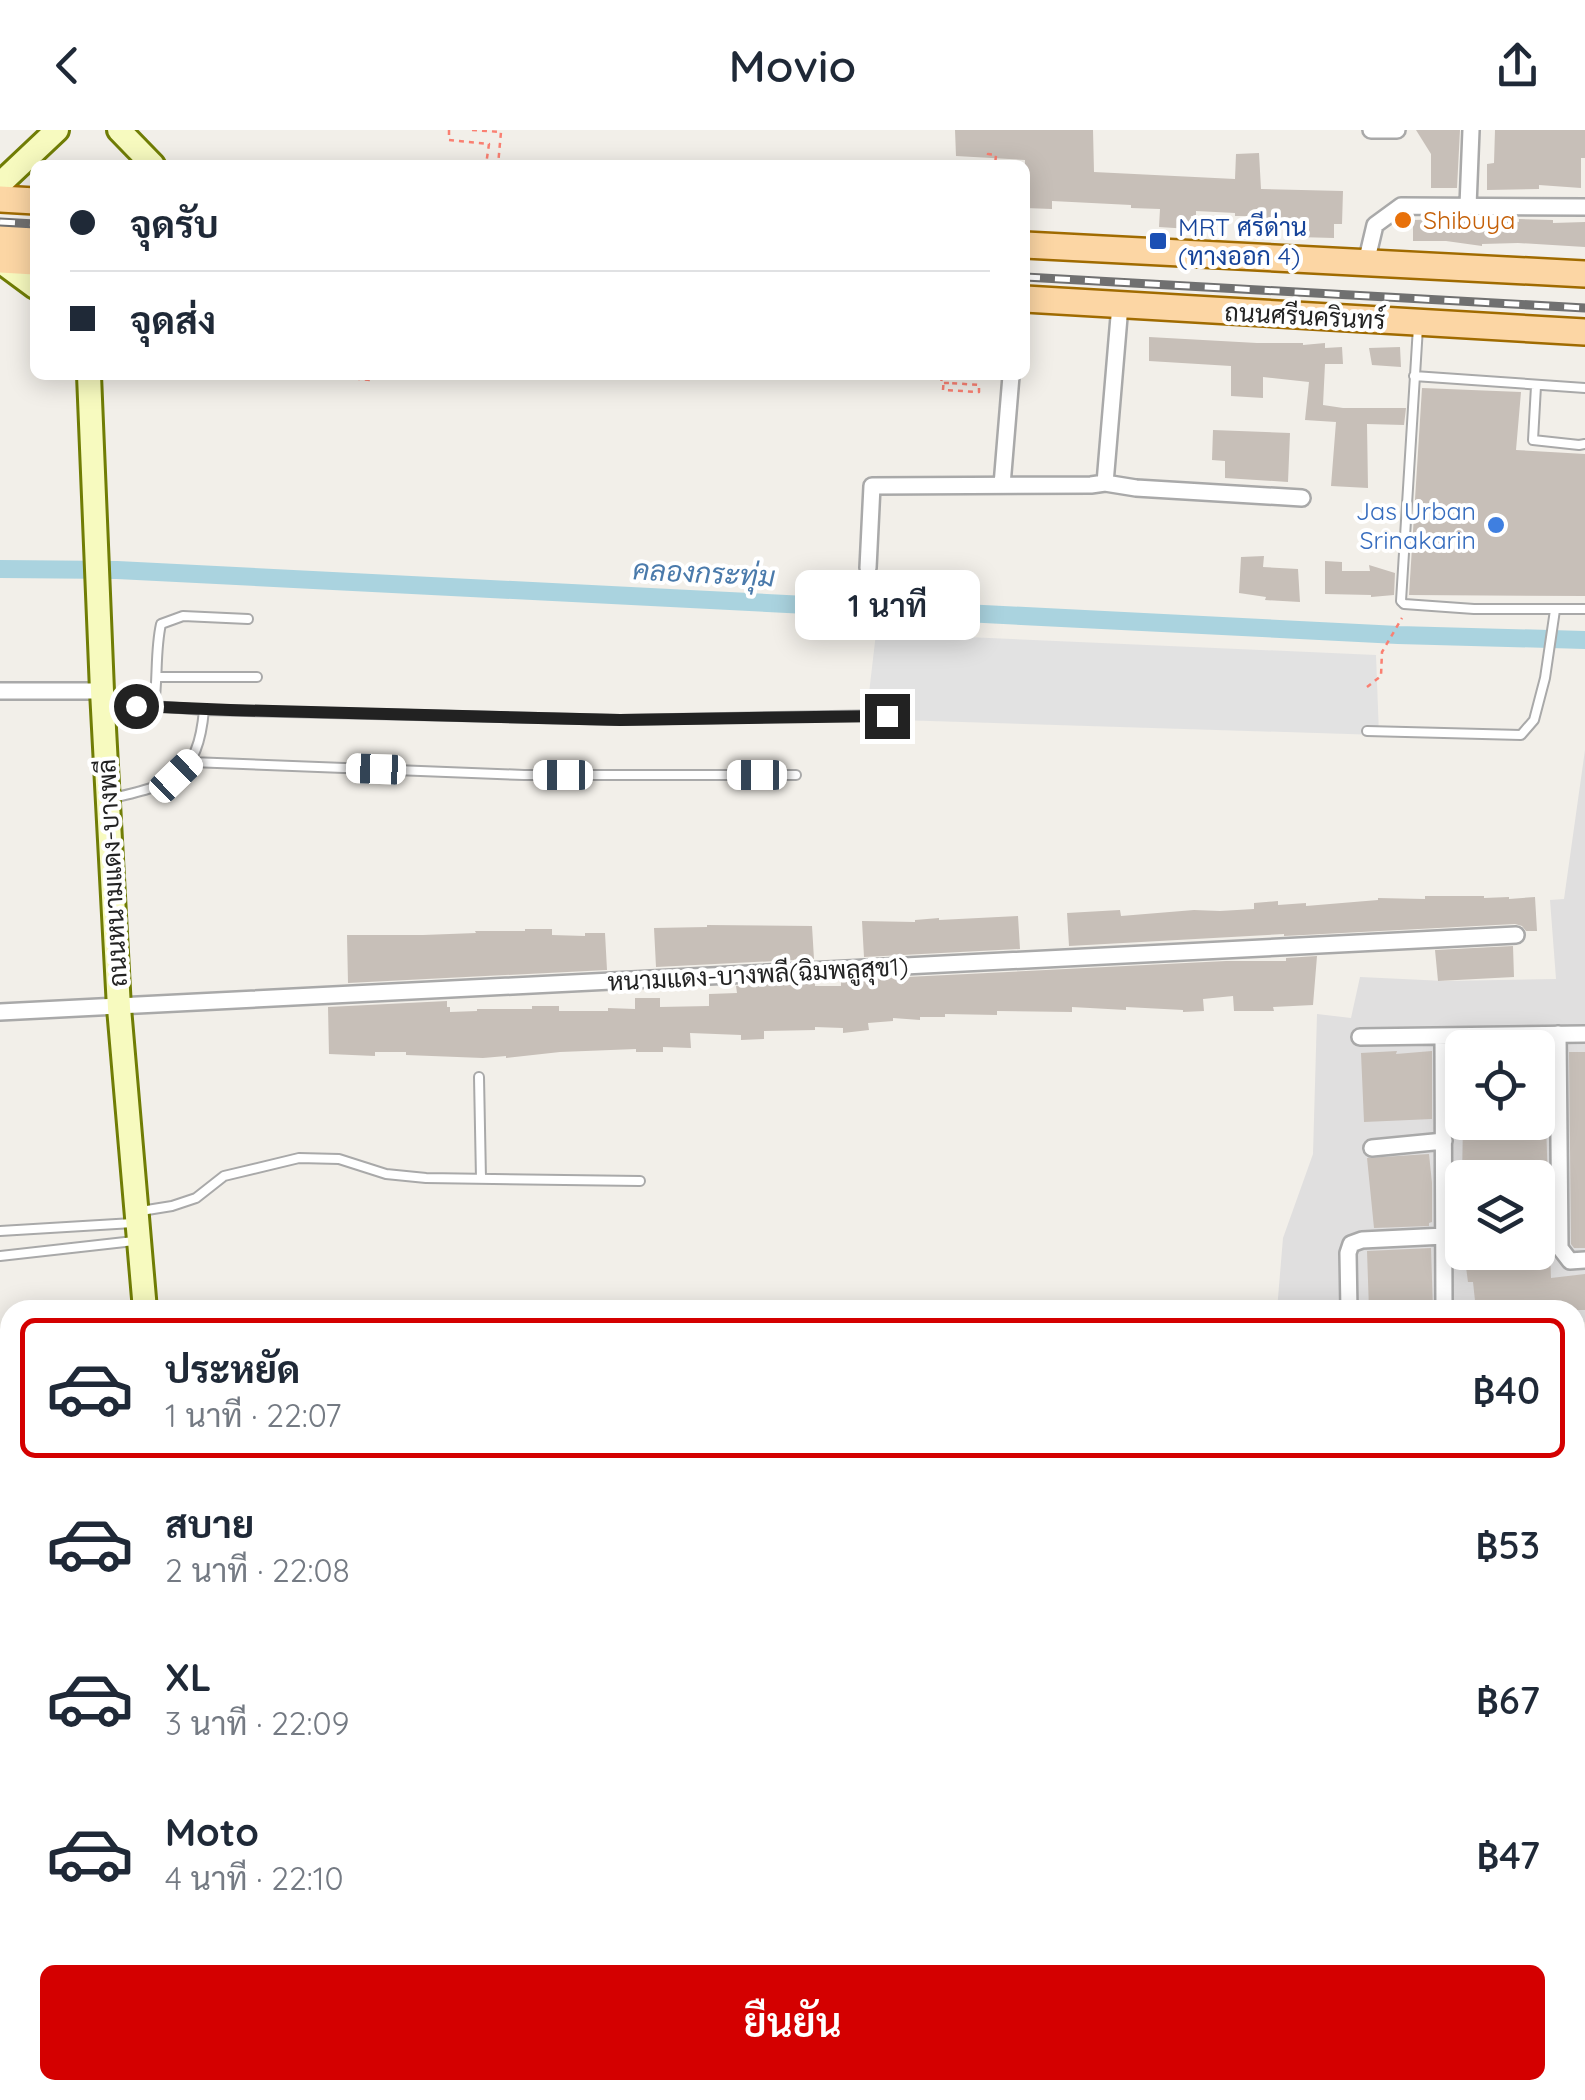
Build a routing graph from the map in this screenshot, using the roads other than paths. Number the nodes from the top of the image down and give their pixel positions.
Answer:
1 (57, 130) edge
2 (119, 130) edge
3 (1372, 130) edge
4 (1396, 130) edge
5 (1471, 130) edge
6 (149, 160) edge
7 (9, 180) edge
8 (30, 197) edge
9 (1468, 206) junction
10 (1585, 206) edge
11 (0, 236) edge
12 (30, 237) edge
13 (1030, 245) edge
14 (1366, 263) junction
15 (1585, 274) edge
16 (1030, 299) edge
17 (1120, 305) junction
18 (1418, 323) junction
19 (1585, 332) edge
20 (1414, 376) junction
21 (1428, 377) junction
22 (89, 380) edge
23 (1011, 380) edge
24 (1536, 386) junction
25 (1427, 388) dead end
26 (1585, 388) edge
27 (1585, 444) edge
28 (1105, 482) junction
29 (1002, 485) junction
30 (1302, 498) dead end
31 (868, 568) dead end
32 (1585, 609) edge
33 (1555, 610) junction
34 (248, 618) dead end
35 (257, 677) dead end
36 (158, 678) junction
37 (0, 691) edge
38 (102, 699) junction
39 (154, 706) junction
40 (204, 710) junction
41 (887, 716) dead end
42 (1367, 731) dead end
43 (192, 762) junction
44 (796, 775) dead end
45 (108, 799) junction
46 (1516, 935) dead end
47 (120, 1008) junction
48 (0, 1012) edge
49 (1558, 1034) junction
50 (1585, 1034) edge
51 (1444, 1036) junction
52 (1360, 1037) dead end
53 (478, 1078) dead end
54 (1444, 1141) junction
55 (1372, 1148) dead end
56 (481, 1180) junction
57 (640, 1181) dead end
58 (138, 1225) junction
59 (0, 1231) edge
60 (1445, 1236) junction
61 (0, 1256) edge
62 (1585, 1260) edge
63 (144, 1300) edge
64 (1349, 1300) edge
65 (1444, 1300) edge

1 - 7 main road
2 - 6 main road
3 - 4 street
5 - 9 street
7 - 8 main road
9 - 10 street
9 - 14 street
11 - 12 main road
13 - 14 main road
14 - 15 main road
16 - 17 main road, ถนนศรีนครินทร์
17 - 18 main road, ถนนศรีนครินทร์
17 - 28 street
18 - 19 main road, ถนนศรีนครินทร์
18 - 20 lane
20 - 21 lane
20 - 33 lane
21 - 24 lane
21 - 25 lane
22 - 38 main road, ถนนหนามแดง-บางพลี
23 - 29 street
24 - 26 lane
24 - 27 lane
28 - 29 street
28 - 30 street
29 - 31 street
32 - 33 lane
33 - 42 lane
34 - 36 lane
35 - 36 lane
36 - 39 lane
37 - 38 street
38 - 39 lane
38 - 45 main road, ถนนหนามแดง-บางพลี
39 - 40 lane
40 - 41 lane
40 - 43 lane
43 - 44 lane
43 - 45 lane
45 - 47 main road, ถนนหนามแดง-บางพลี
46 - 47 street, หนามแดง-บางพลี(ฉิมพลูสุข1)
47 - 48 street, หนามแดง-บางพลี(ฉิมพลูสุข1)
47 - 58 main road, ถนนหนามแดง-บางพลี
49 - 50 street
49 - 51 street
49 - 62 street
51 - 52 street
51 - 54 street
53 - 56 lane
54 - 55 street
54 - 60 street
56 - 57 lane
56 - 58 lane
58 - 59 lane
58 - 61 lane
58 - 63 main road, ถนนหนามแดง-บางพลี
60 - 64 street
60 - 65 street

